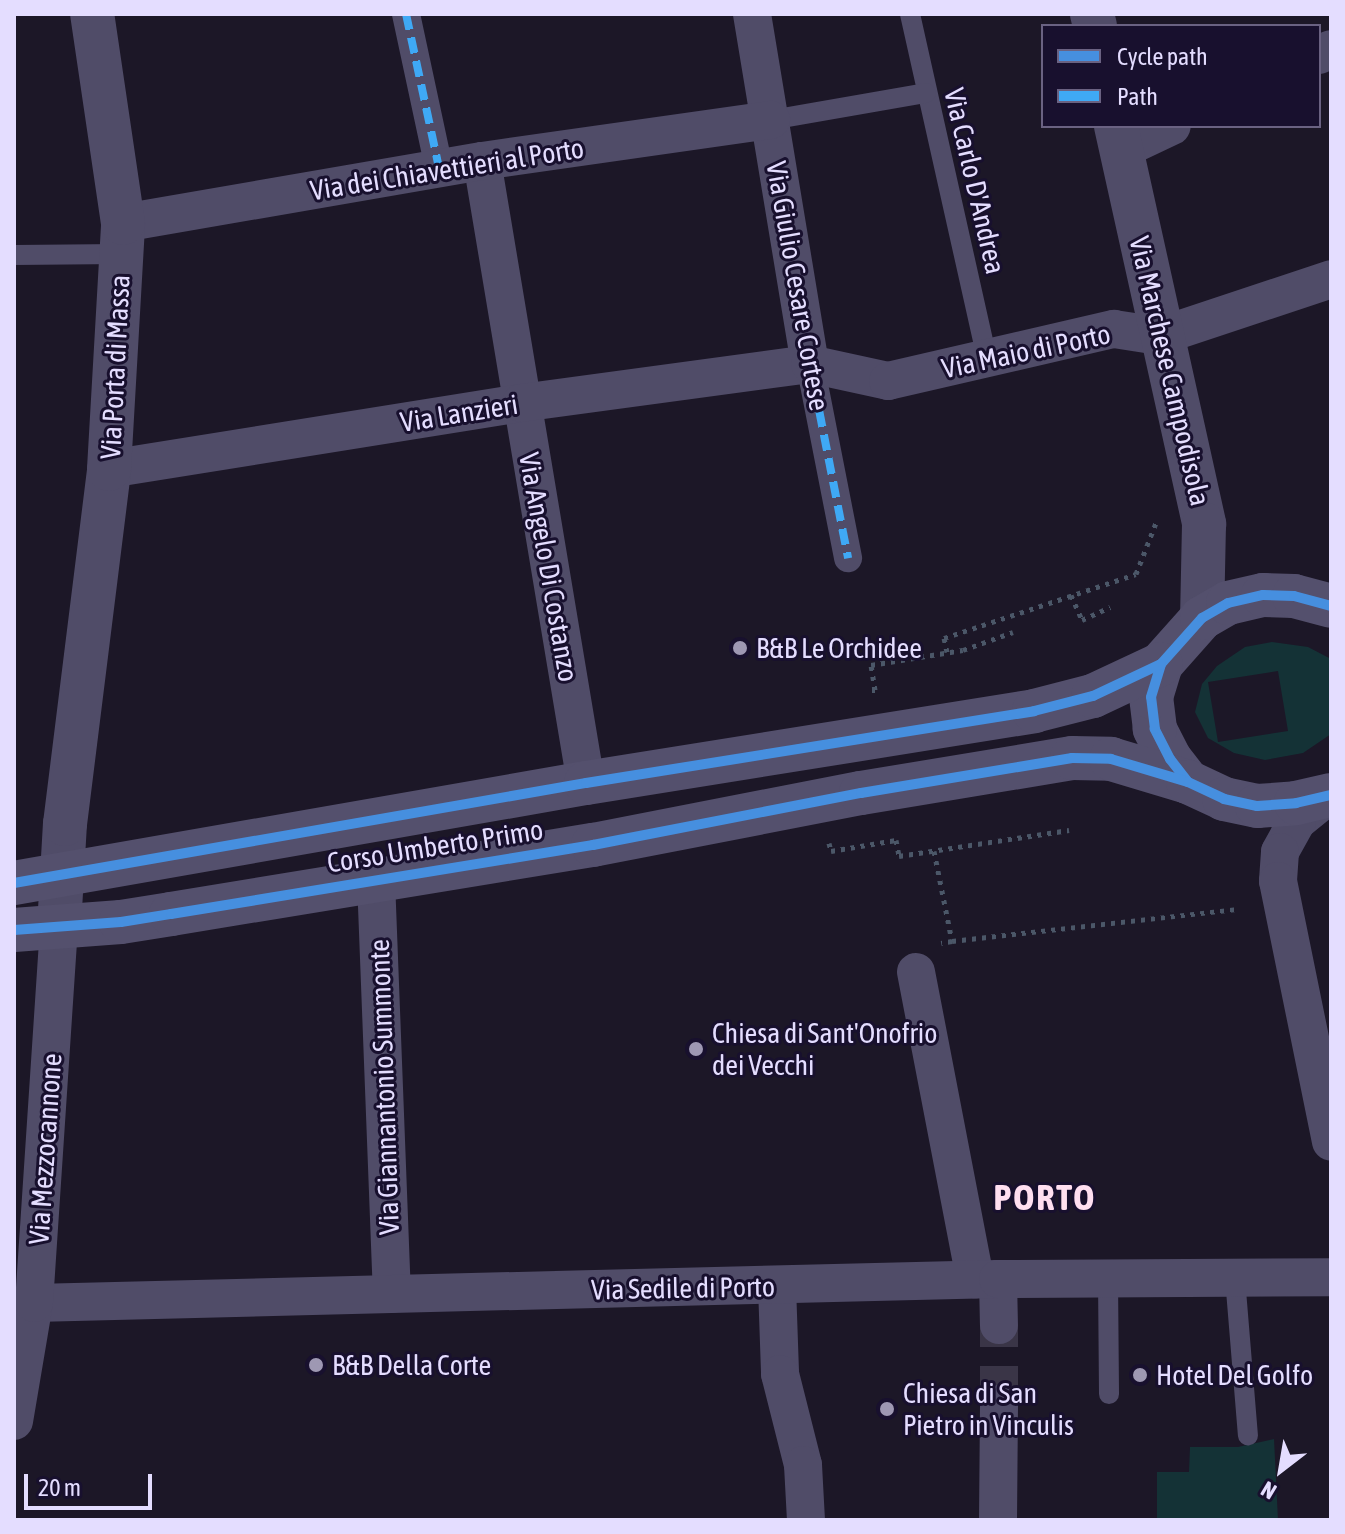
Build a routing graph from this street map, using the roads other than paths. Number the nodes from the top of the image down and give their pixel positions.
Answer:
1 (92, 14) edge
2 (406, 14) edge
3 (752, 14) edge
4 (910, 14) edge
5 (926, 93) junction
6 (771, 120) junction
7 (1163, 128) edge
8 (1119, 138) edge
9 (482, 161) junction
10 (439, 168) junction
11 (122, 238) junction
12 (14, 255) edge
13 (1331, 279) edge
14 (1160, 336) junction
15 (987, 359) junction
16 (810, 364) junction
17 (521, 403) junction
18 (109, 469) junction
19 (848, 558) dead end
20 (1331, 606) edge
21 (1202, 618) junction
22 (1161, 664) junction
23 (1188, 782) junction
24 (586, 783) junction
25 (1330, 796) edge
26 (59, 876) junction
27 (376, 880) junction
28 (14, 883) edge
29 (59, 927) junction
30 (14, 930) edge
31 (916, 972) road end
32 (1331, 1142) edge
33 (1331, 1277) edge
34 (1108, 1278) junction
35 (1235, 1278) junction
36 (987, 1279) junction
37 (777, 1286) junction
38 (392, 1294) junction
39 (34, 1303) junction
40 (999, 1325) tunnel mouth
41 (1109, 1394) dead end
42 (999, 1404) tunnel mouth
43 (14, 1421) edge
44 (1248, 1435) dead end
45 (806, 1520) edge
46 (998, 1520) edge

1 - 11 street, Via Porta di Massa
2 - 10 street
3 - 6 street, Via Giulio Cesare Cortese
4 - 5 lane, Via Carlo D'Andrea
5 - 6 lane
5 - 15 lane, Via Carlo D'Andrea
6 - 9 street, Via dei Chiavettieri al Porto
6 - 16 street, Via Giulio Cesare Cortese
7 - 8 street
8 - 14 street, Via Marchese Campodisola
9 - 10 street, Via dei Chiavettieri al Porto
9 - 17 street, Via Angelo Di Costanzo
10 - 11 street, Via dei Chiavettieri al Porto
11 - 12 lane
11 - 18 street, Via Porta di Massa
13 - 14 street, Via Maio di Porto
14 - 15 street, Via Maio di Porto
14 - 21 street, Via Marchese Campodisola
15 - 16 street, Via Maio di Porto
16 - 17 street, Via Lanzieri
16 - 19 street, Via Giulio Cesare Cortese
17 - 18 street, Via Lanzieri
17 - 24 street, Via Angelo Di Costanzo
18 - 26 street, Via Porta di Massa
20 - 21 main road
21 - 22 main road
22 - 23 main road
22 - 24 main road, Corso Umberto Primo
23 - 25 main road, Corso Umberto Primo
23 - 27 main road, Corso Umberto Primo
24 - 26 main road, Corso Umberto Primo
25 - 32 street
26 - 28 main road, Corso Umberto Primo
26 - 29 street, Via Mezzocannone
27 - 29 main road, Corso Umberto Primo
27 - 38 street, Via Giannantonio Summonte
29 - 30 main road, Corso Umberto Primo
29 - 39 street, Via Mezzocannone
31 - 36 street
33 - 35 street, Via Sedile di Porto
34 - 35 street, Via Sedile di Porto
34 - 36 street, Via Sedile di Porto
34 - 41 lane
35 - 44 lane
36 - 37 street, Via Sedile di Porto
36 - 40 street
37 - 38 street, Via Sedile di Porto
37 - 45 street
38 - 39 street, Via Sedile di Porto
39 - 43 street, Via Mezzocannone
42 - 46 street

